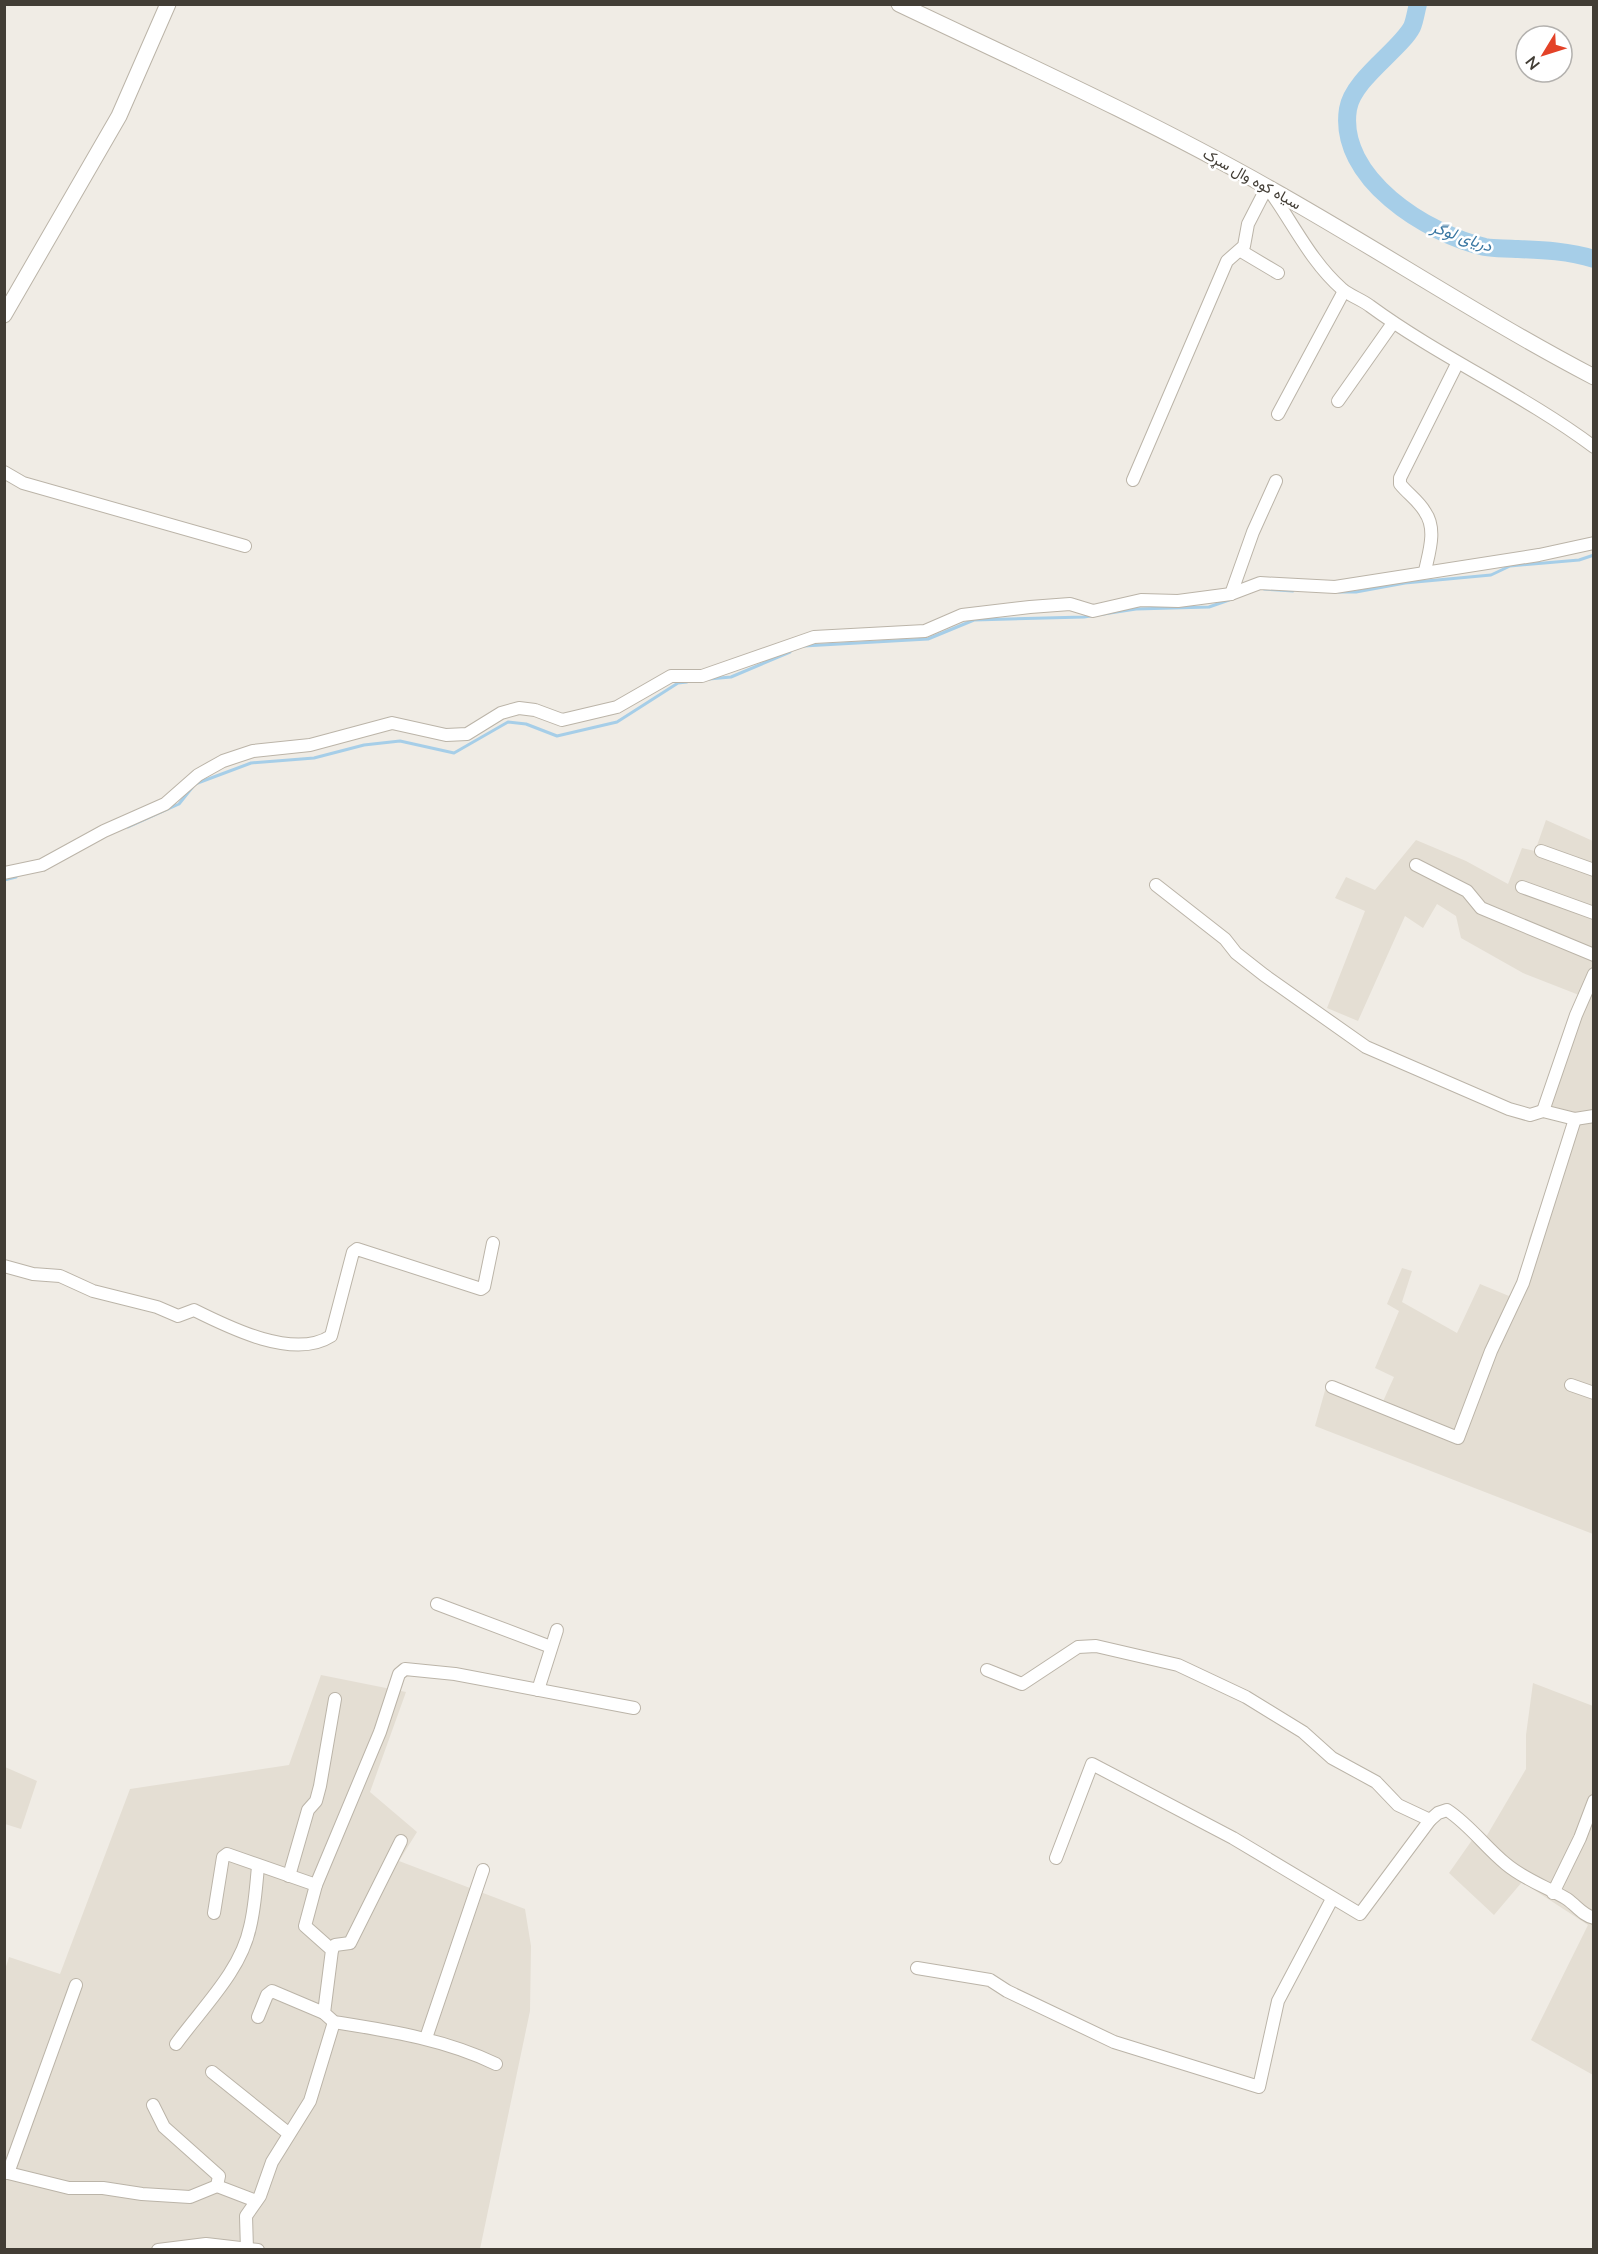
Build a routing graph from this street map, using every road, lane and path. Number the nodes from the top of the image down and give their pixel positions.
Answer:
1 (168, 4) edge
2 (899, 4) edge
3 (1267, 187) junction
4 (1241, 251) junction
5 (1278, 273) dead end
6 (1344, 291) junction
7 (4, 315) edge
8 (1393, 323) junction
9 (1457, 364) junction
10 (1593, 377) edge
11 (1338, 401) dead end
12 (1278, 414) dead end
13 (1593, 447) edge
14 (4, 472) edge
15 (1133, 480) dead end
16 (1276, 481) dead end
17 (1593, 543) edge
18 (245, 546) dead end
19 (1425, 571) junction
20 (1231, 594) junction
21 (1541, 851) dead end
22 (1416, 865) dead end
23 (1593, 870) edge
24 (4, 873) edge
25 (1156, 885) dead end
26 (1522, 887) dead end
27 (1593, 913) edge
28 (1593, 956) edge
29 (1593, 974) edge
30 (1544, 1111) junction
31 (1593, 1116) edge
32 (1575, 1119) junction
33 (493, 1243) dead end
34 (4, 1266) edge
35 (1571, 1385) dead end
36 (1332, 1388) dead end
37 (1593, 1393) edge
38 (437, 1604) dead end
39 (557, 1629) dead end
40 (551, 1647) junction
41 (987, 1670) dead end
42 (538, 1690) junction
43 (335, 1699) dead end
44 (634, 1708) dead end
45 (1593, 1801) edge
46 (1430, 1820) junction
47 (401, 1841) dead end
48 (1056, 1858) dead end
49 (258, 1867) junction
50 (483, 1870) dead end
51 (289, 1876) junction
52 (316, 1885) junction
53 (1553, 1893) junction
54 (1332, 1899) junction
55 (214, 1913) dead end
56 (1593, 1918) edge
57 (332, 1950) junction
58 (917, 1968) dead end
59 (76, 1985) dead end
60 (324, 2013) junction
61 (258, 2017) dead end
62 (334, 2022) junction
63 (426, 2038) junction
64 (176, 2044) dead end
65 (496, 2064) dead end
66 (212, 2072) dead end
67 (153, 2105) dead end
68 (288, 2133) junction
69 (6, 2172) edge
70 (217, 2186) junction
71 (256, 2201) junction
72 (250, 2248) edge
73 (158, 2250) edge

1 - 7 street
2 - 3 street, سیاه کوه وال سړک
3 - 4 street
3 - 6 street
3 - 10 street, سیاه کوه وال سړک
4 - 5 street
4 - 15 street
6 - 8 street
6 - 12 street
8 - 9 street
8 - 11 street
9 - 13 street
9 - 19 street
14 - 18 street
16 - 20 street
17 - 19 street
19 - 20 street
20 - 24 street
21 - 23 street
22 - 28 street
25 - 30 street
26 - 27 street
29 - 30 street
30 - 32 street
31 - 32 street
32 - 36 street
33 - 34 street
35 - 37 street
38 - 40 street
39 - 40 street
40 - 42 street
41 - 46 street
42 - 44 street
42 - 52 street
43 - 51 street
45 - 53 street
46 - 53 street
46 - 54 street
47 - 57 street
48 - 54 street
49 - 51 street
49 - 55 street
49 - 64 street
50 - 63 street
51 - 52 street
52 - 57 street
53 - 56 street
54 - 58 street
57 - 60 street
59 - 69 street
60 - 61 street
60 - 62 street
62 - 63 street
62 - 68 street
63 - 65 street
66 - 68 street
67 - 70 street
68 - 71 street
69 - 70 street
70 - 71 street
71 - 72 street
72 - 73 street

